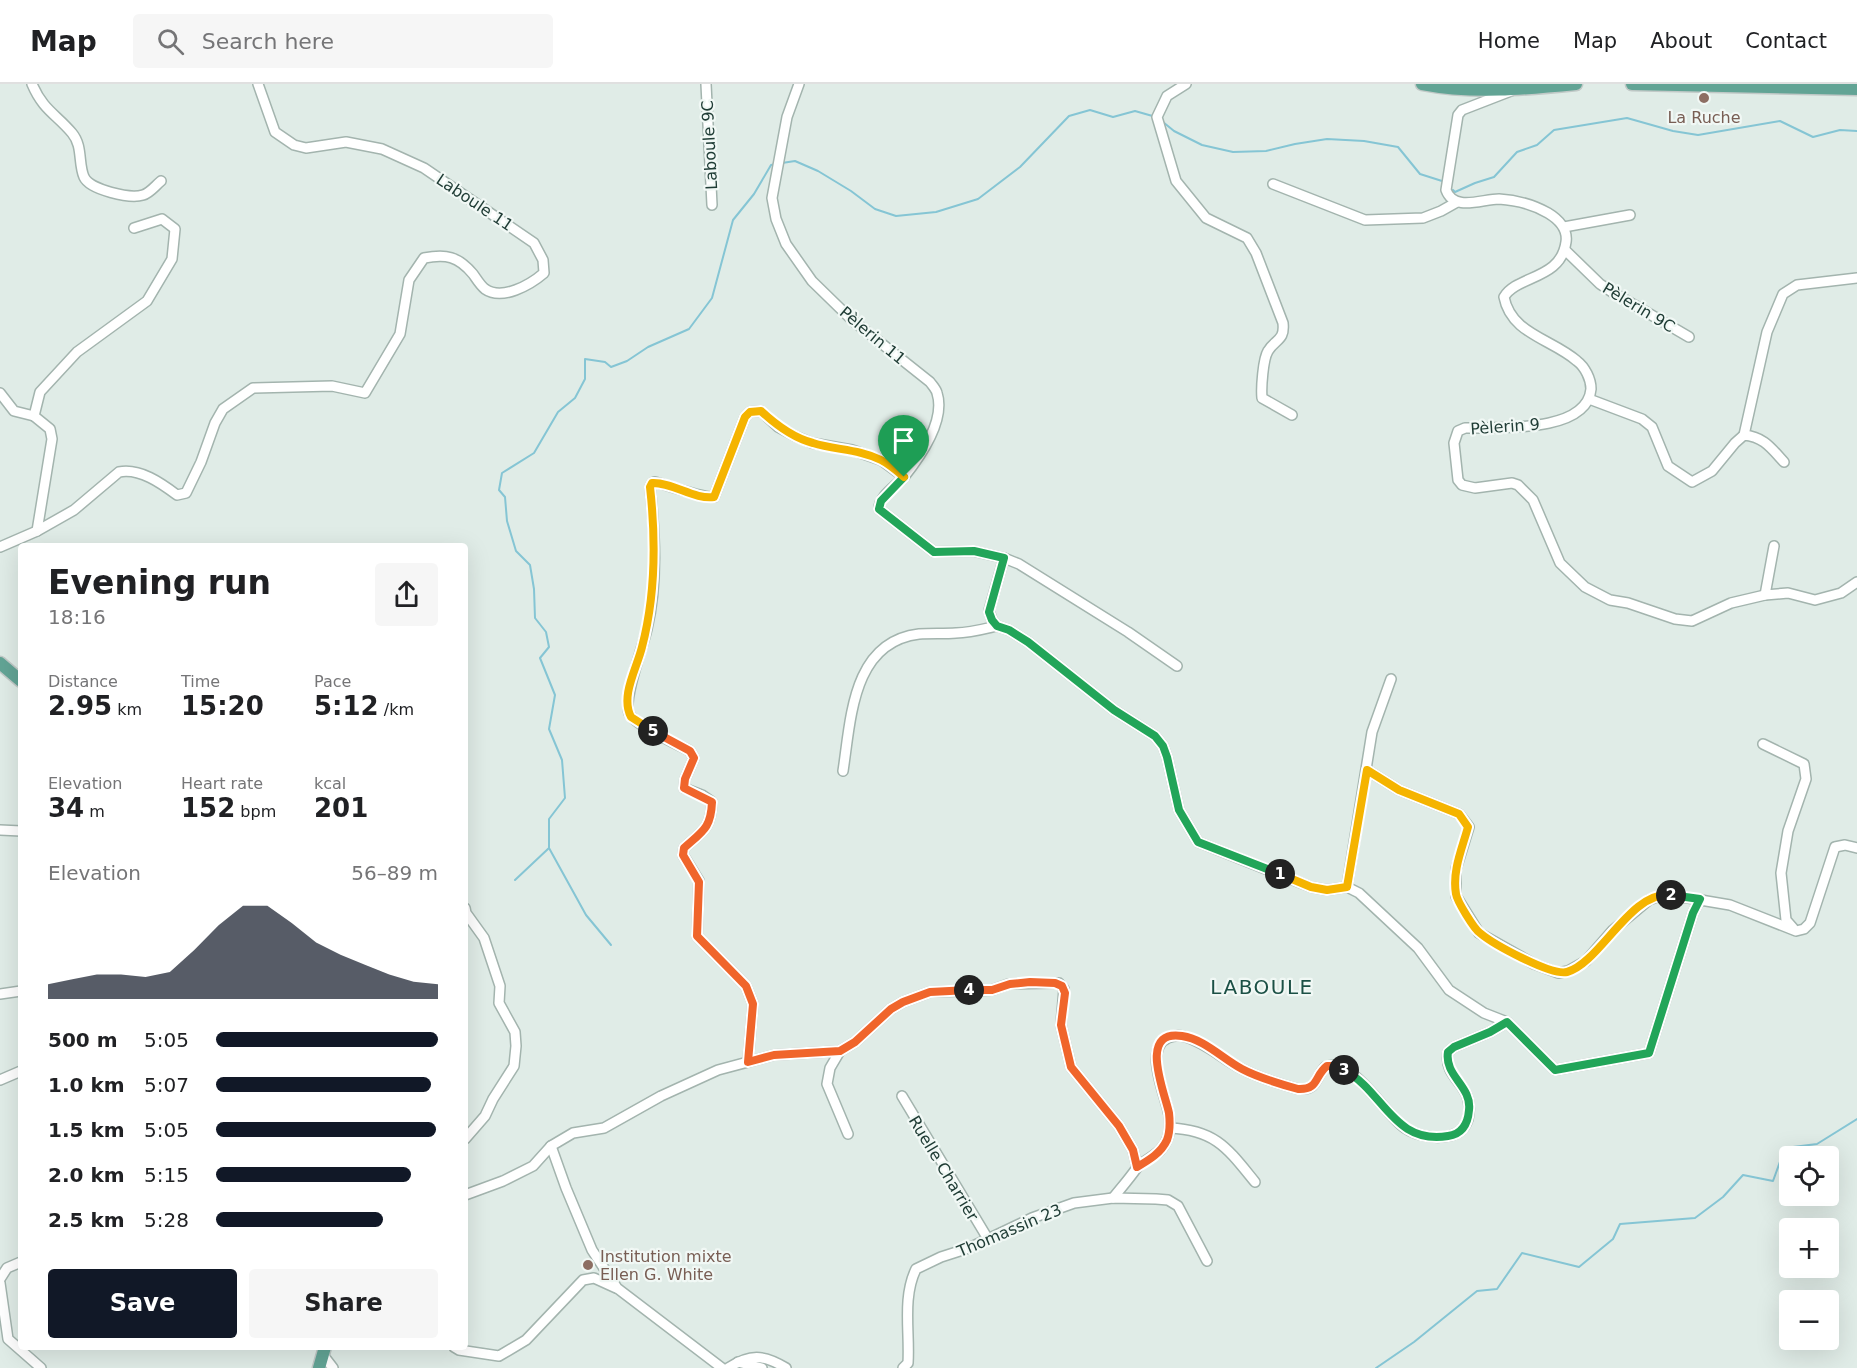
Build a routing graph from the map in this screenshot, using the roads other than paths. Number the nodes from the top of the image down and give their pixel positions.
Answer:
1 (32, 84) edge
2 (258, 84) edge
3 (706, 84) edge
4 (799, 84) edge
5 (1186, 84) edge
6 (1422, 84) edge
7 (1576, 84) edge
8 (1632, 84) edge
9 (1796, 84) edge
10 (1781, 88) junction
11 (1857, 89) edge
12 (1514, 90) junction
13 (161, 181) dead end
14 (1273, 184) dead end
15 (1457, 202) junction
16 (712, 205) dead end
17 (1630, 215) dead end
18 (1564, 227) junction
19 (134, 228) dead end
20 (1565, 250) junction
21 (1857, 278) edge
22 (1689, 337) dead end
23 (0, 393) edge
24 (1589, 399) junction
25 (1292, 415) dead end
26 (34, 416) junction
27 (1744, 435) junction
28 (1784, 462) dead end
29 (904, 477) junction
30 (37, 531) junction
31 (1774, 546) dead end
32 (0, 547) edge
33 (1004, 558) junction
34 (1857, 582) edge
35 (1765, 595) junction
36 (997, 626) junction
37 (0, 663) edge
38 (1177, 666) dead end
39 (18, 678) edge
40 (1391, 679) dead end
41 (1763, 744) dead end
42 (1367, 770) junction
43 (843, 771) dead end
44 (0, 830) edge
45 (18, 831) edge
46 (1857, 848) edge
47 (1347, 887) junction
48 (1700, 899) junction
49 (468, 916) edge
50 (1796, 931) junction
51 (18, 991) edge
52 (0, 994) edge
53 (1507, 1022) junction
54 (840, 1051) junction
55 (748, 1062) junction
56 (18, 1072) edge
57 (0, 1080) edge
58 (902, 1096) dead end
59 (1170, 1128) junction
60 (848, 1134) dead end
61 (468, 1136) edge
62 (551, 1146) junction
63 (1137, 1167) junction
64 (1255, 1182) dead end
65 (468, 1194) edge
66 (1113, 1198) junction
67 (987, 1239) junction
68 (1207, 1261) dead end
69 (18, 1263) edge
70 (0, 1281) edge
71 (617, 1288) junction
72 (4, 1340) edge
73 (459, 1350) edge
74 (324, 1351) edge
75 (740, 1365) edge
76 (41, 1368) edge
77 (319, 1368) edge
78 (333, 1368) edge
79 (722, 1368) edge
80 (728, 1368) edge
81 (762, 1368) edge
82 (786, 1368) edge
83 (903, 1368) edge

1 - 13 street
2 - 30 street, Laboule 11
3 - 16 street, Laboule 9C
4 - 29 street, Pèlerin 11
5 - 25 street
6 - 12 main road
7 - 12 main road
8 - 10 main road
9 - 10 street
10 - 11 main road
12 - 15 street
14 - 15 street
15 - 18 street
17 - 18 street
18 - 20 street
19 - 26 street
20 - 22 street, Pèlerin 9C
20 - 24 street
21 - 27 street
23 - 26 street
24 - 27 street
24 - 35 street, Pèlerin 9
26 - 30 street
27 - 28 street
29 - 33 street, Pèlerin 11
29 - 55 street
30 - 32 street
31 - 35 street
33 - 36 street
33 - 38 street
34 - 35 street
36 - 43 street
36 - 47 street
37 - 39 main road
40 - 42 street
41 - 50 street
42 - 47 street
42 - 48 street
44 - 45 street
46 - 50 street
47 - 53 street
48 - 50 street
48 - 53 street
49 - 61 street
51 - 52 street
53 - 59 street
54 - 55 street
54 - 60 street
54 - 63 street
55 - 62 street
56 - 57 street
58 - 67 street, Ruelle Charrier
59 - 63 street
59 - 64 street
62 - 65 street
62 - 71 street
63 - 66 street
66 - 67 street, Thomassin 23
66 - 68 street, Thomassin 23
67 - 83 street, Thomassin 23
69 - 70 street
70 - 72 street
71 - 73 street
71 - 79 street
72 - 76 street
74 - 77 main road
74 - 78 street
75 - 80 street
75 - 81 street
75 - 82 street

